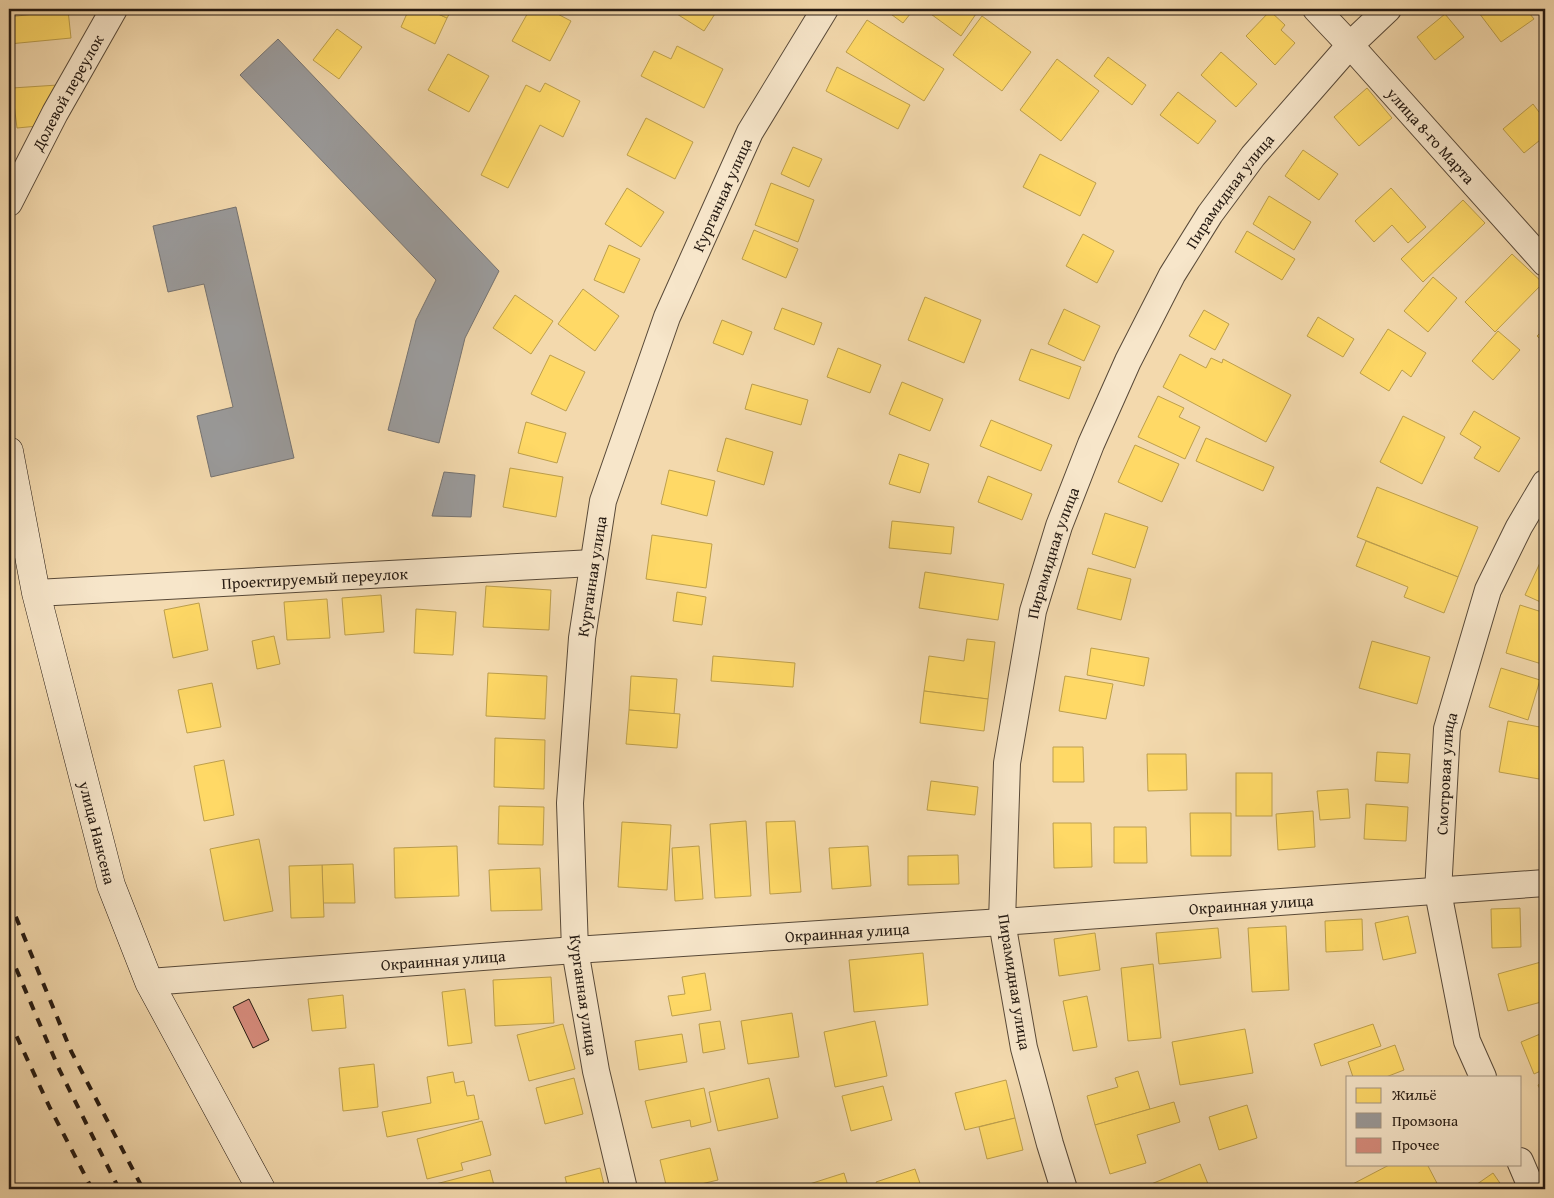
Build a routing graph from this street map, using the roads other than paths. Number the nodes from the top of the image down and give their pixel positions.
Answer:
1 (114, 9) edge
2 (825, 9) edge
3 (1316, 9) edge
4 (1388, 9) edge
5 (1350, 45) junction
6 (9, 203) edge
7 (1545, 264) edge
8 (9, 451) edge
9 (1545, 483) edge
10 (593, 563) junction
11 (36, 593) junction
12 (1545, 883) edge
13 (1438, 892) junction
14 (1002, 922) junction
15 (575, 950) junction
16 (149, 982) junction
17 (1483, 1076) edge
18 (1522, 1166) edge
19 (261, 1189) edge
20 (624, 1189) edge
21 (1064, 1189) edge
22 (1535, 1189) edge

1 - 6 street, Долевой переулок
2 - 10 street, Курганная улица
3 - 5 street, улица 8-го Марта
4 - 5 street, Пирамидная улица
5 - 7 street, улица 8-го Марта
5 - 14 street, Пирамидная улица
8 - 11 main road, улица Нансена
9 - 13 street, Смотровая улица
10 - 11 street, Проектируемый переулок
10 - 15 street, Курганная улица
11 - 16 main road, улица Нансена
12 - 13 street, Окраинная улица
13 - 14 street, Окраинная улица
13 - 17 street, Смотровая улица
14 - 15 street, Окраинная улица
14 - 21 street, Пирамидная улица
15 - 16 street, Окраинная улица
15 - 20 street, Курганная улица
16 - 19 main road, улица Нансена
18 - 22 street

